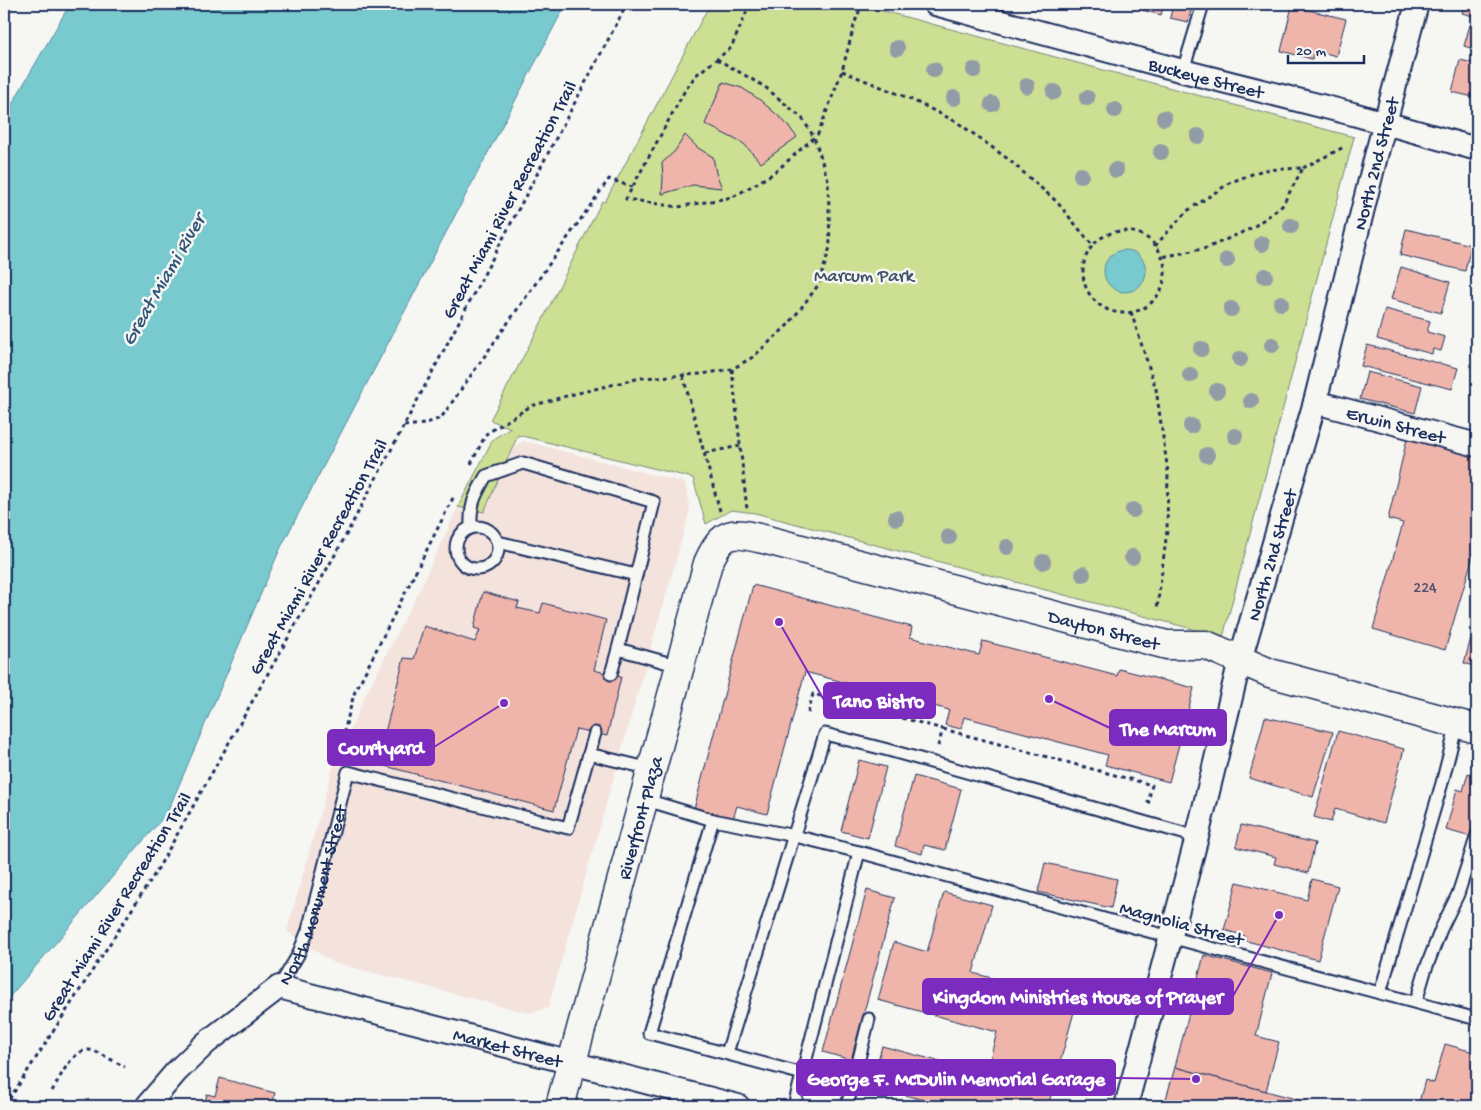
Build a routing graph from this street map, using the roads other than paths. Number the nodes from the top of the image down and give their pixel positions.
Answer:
1 (935, 4) edge
2 (1203, 4) edge
3 (1417, 4) edge
4 (1183, 71) junction
5 (1386, 124) junction
6 (1477, 149) edge
7 (1315, 402) junction
8 (1477, 445) edge
9 (471, 527) junction
10 (738, 536) joint
11 (498, 542) junction
12 (636, 575) junction
13 (618, 649) junction
14 (1240, 660) junction
15 (679, 666) junction
16 (611, 674) dead end
17 (1467, 726) edge
18 (595, 733) dead end
19 (589, 754) junction
20 (650, 769) junction
21 (643, 798) junction
22 (712, 820) junction
23 (1477, 835) edge
24 (794, 836) junction
25 (1197, 837) junction
26 (859, 852) junction
27 (1170, 937) junction
28 (279, 987) junction
29 (1380, 993) junction
30 (1416, 1002) junction
31 (869, 1019) dead end
32 (1477, 1019) edge
33 (727, 1053) junction
34 (572, 1063) junction
35 (803, 1074) junction
36 (147, 1106) edge
37 (560, 1106) edge
38 (738, 1106) edge
39 (794, 1106) edge
40 (847, 1106) edge
41 (1126, 1106) edge

1 - 4 street, Buckeye Street
2 - 4 lane
3 - 5 street, North 2nd Street
4 - 5 street, Buckeye Street
5 - 6 street, Buckeye Street
5 - 7 street, North 2nd Street
7 - 8 street, Erwin Street
7 - 14 street, North 2nd Street
9 - 11 lane
9 - 11 lane
9 - 12 lane
10 - 14 street, Dayton Street
10 - 15 street, Riverfront Plaza
11 - 12 lane
12 - 13 lane
13 - 15 lane
13 - 16 lane
14 - 17 street, Dayton Street
14 - 25 street, North 2nd Street
15 - 20 street, Riverfront Plaza
17 - 29 lane
18 - 19 lane
19 - 20 lane
19 - 28 lane, North Monument Street
20 - 21 street, Riverfront Plaza
21 - 22 lane, Magnolia Street
21 - 34 street, Riverfront Plaza
22 - 24 lane, Magnolia Street
22 - 33 lane
23 - 30 lane
24 - 25 lane
24 - 26 lane, Magnolia Street
24 - 33 lane
25 - 27 street, North 2nd Street
26 - 27 lane, Magnolia Street
26 - 35 lane
27 - 29 lane, Magnolia Street
27 - 41 street, North 2nd Street
28 - 34 street, Market Street
28 - 36 street, North Monument Street
29 - 30 lane, Magnolia Street
30 - 32 lane, Magnolia Street
31 - 40 lane
33 - 35 lane
34 - 37 street, Riverfront Plaza
34 - 38 street, Market Street
35 - 39 lane

